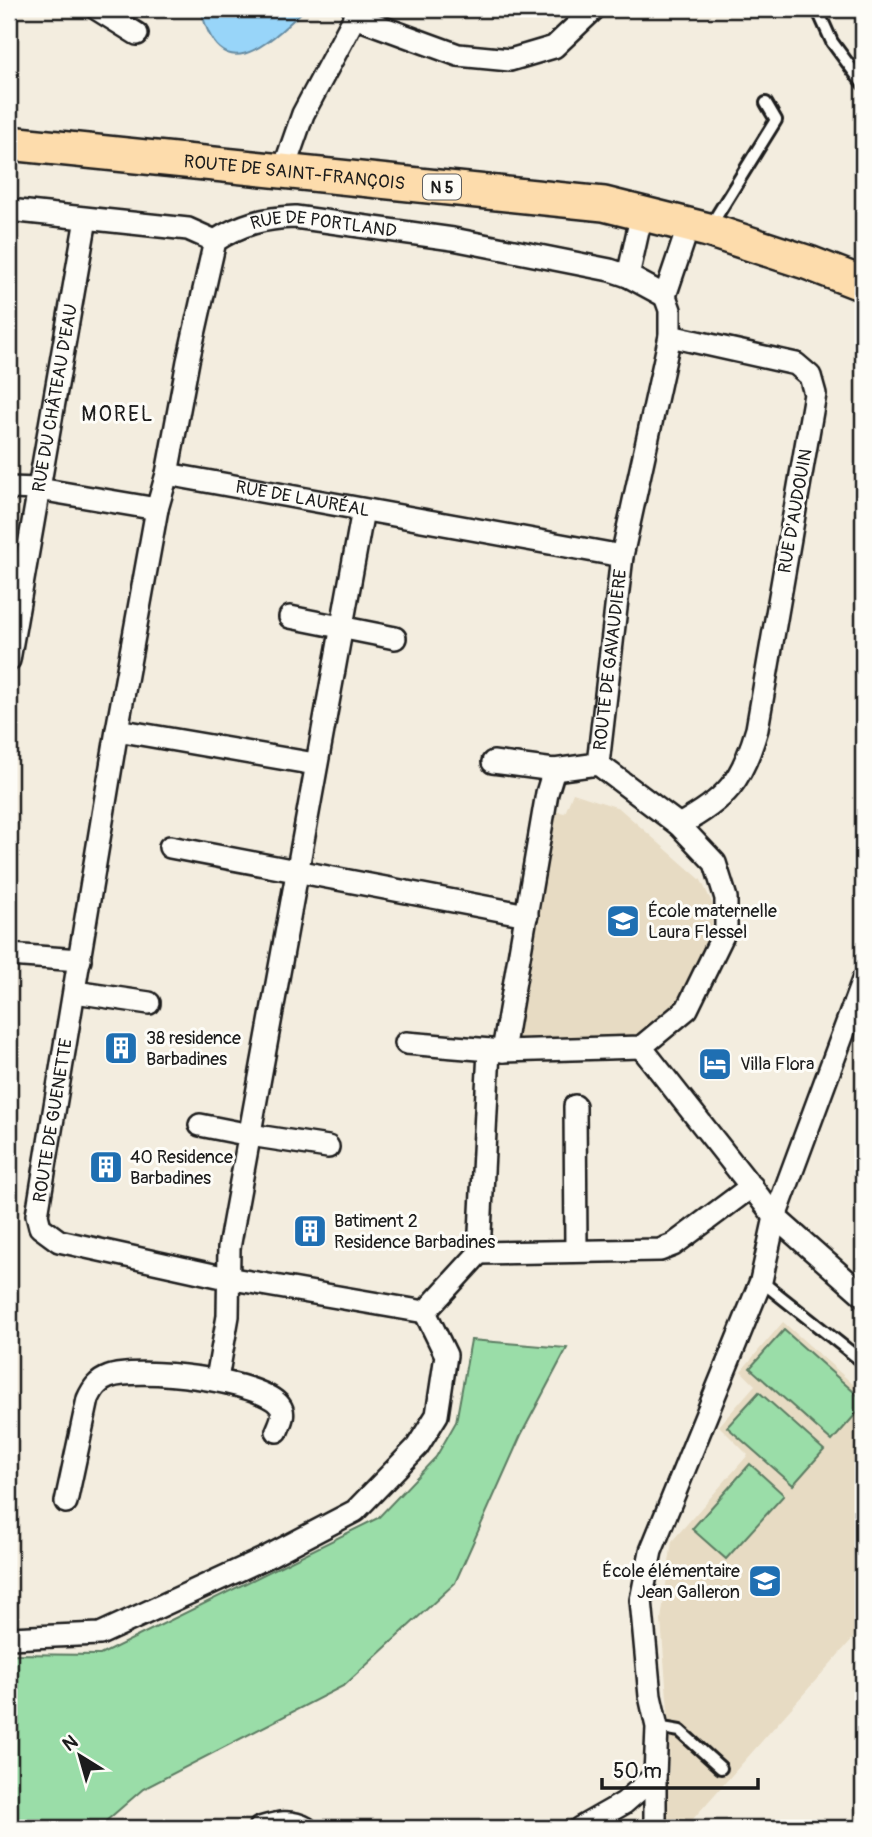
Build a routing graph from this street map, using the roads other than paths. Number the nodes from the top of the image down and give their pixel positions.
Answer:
1 (97, 9) edge
2 (594, 9) edge
3 (818, 11) dead end
4 (356, 13) edge
5 (137, 34) dead end
6 (863, 84) edge
7 (766, 103) dead end
8 (9, 143) edge
9 (284, 172) junction
10 (9, 210) edge
11 (642, 213) junction
12 (86, 219) junction
13 (699, 228) junction
14 (215, 242) junction
15 (628, 276) junction
16 (863, 284) edge
17 (665, 296) junction
18 (670, 336) junction
19 (167, 474) junction
20 (9, 488) edge
21 (39, 489) junction
22 (157, 509) junction
23 (363, 510) junction
24 (622, 556) junction
25 (290, 617) dead end
26 (341, 625) junction
27 (395, 638) dead end
28 (9, 660) edge
29 (117, 730) junction
30 (493, 762) dead end
31 (315, 764) junction
32 (598, 764) junction
33 (554, 770) junction
34 (679, 825) junction
35 (170, 846) dead end
36 (298, 872) junction
37 (527, 915) junction
38 (9, 955) edge
39 (80, 960) junction
40 (863, 980) edge
41 (75, 992) junction
42 (149, 1003) dead end
43 (406, 1043) dead end
44 (640, 1047) junction
45 (496, 1051) junction
46 (575, 1106) dead end
47 (200, 1125) dead end
48 (250, 1135) junction
49 (328, 1147) dead end
50 (752, 1186) junction
51 (775, 1217) junction
52 (576, 1250) junction
53 (479, 1253) junction
54 (227, 1278) junction
55 (761, 1281) junction
56 (863, 1295) edge
57 (425, 1312) junction
58 (863, 1362) edge
59 (217, 1379) junction
60 (277, 1431) dead end
61 (66, 1502) dead end
62 (9, 1637) edge
63 (657, 1727) junction
64 (721, 1768) dead end
65 (655, 1776) junction
66 (260, 1828) edge
67 (306, 1828) edge
68 (580, 1828) edge
69 (655, 1828) edge

1 - 5 street
2 - 4 street
3 - 6 lane
4 - 9 street
7 - 13 lane
8 - 9 main road, ROUTE DE SAINT-FRANÇOIS / N 5
9 - 11 main road, ROUTE DE SAINT-FRANÇOIS / N 5
10 - 12 street
11 - 13 main road, ROUTE DE SAINT-FRANÇOIS / N 5
11 - 15 street
12 - 14 street
12 - 21 street, RUE DU CHÂTEAU D'EAU
13 - 16 main road, ROUTE DE SAINT-FRANÇOIS / N 5
13 - 17 street, ROUTE DE GAVAUDIÈRE
14 - 15 street, RUE DE PORTLAND
14 - 19 street
15 - 17 street, RUE DE PORTLAND
17 - 18 street, ROUTE DE GAVAUDIÈRE
18 - 24 street, ROUTE DE GAVAUDIÈRE
18 - 34 street, RUE D'AUDOUIN
19 - 22 street
19 - 23 street, RUE DE LAURÉAL
20 - 21 street
21 - 22 street
21 - 28 street, RUE DU CHÂTEAU D'EAU
22 - 29 street, ROUTE DE GUENETTE
23 - 24 street, RUE DE LAURÉAL
23 - 26 street
24 - 32 street, ROUTE DE GAVAUDIÈRE
25 - 26 street
26 - 27 street
26 - 31 street
29 - 31 street
29 - 39 street, ROUTE DE GUENETTE
30 - 33 street
31 - 36 street
32 - 33 street
32 - 34 street, ROUTE DE GAVAUDIÈRE
33 - 37 street
34 - 44 street, ROUTE DE GAVAUDIÈRE
35 - 36 street
36 - 37 street
36 - 48 street
37 - 45 street
38 - 39 street
39 - 41 street, ROUTE DE GUENETTE
40 - 51 street
41 - 42 street
41 - 54 street, ROUTE DE GUENETTE
43 - 45 street
44 - 45 street
44 - 50 street
45 - 53 street
46 - 52 street
47 - 48 street
48 - 49 street
48 - 54 street
50 - 51 street
50 - 52 street
51 - 55 street
51 - 56 street
52 - 53 street
53 - 57 street
54 - 57 street, ROUTE DE GUENETTE
54 - 59 street
55 - 58 lane
55 - 63 street
57 - 62 street
59 - 60 street
59 - 61 street
63 - 64 lane
63 - 65 street
65 - 68 street
65 - 69 street
66 - 67 street

